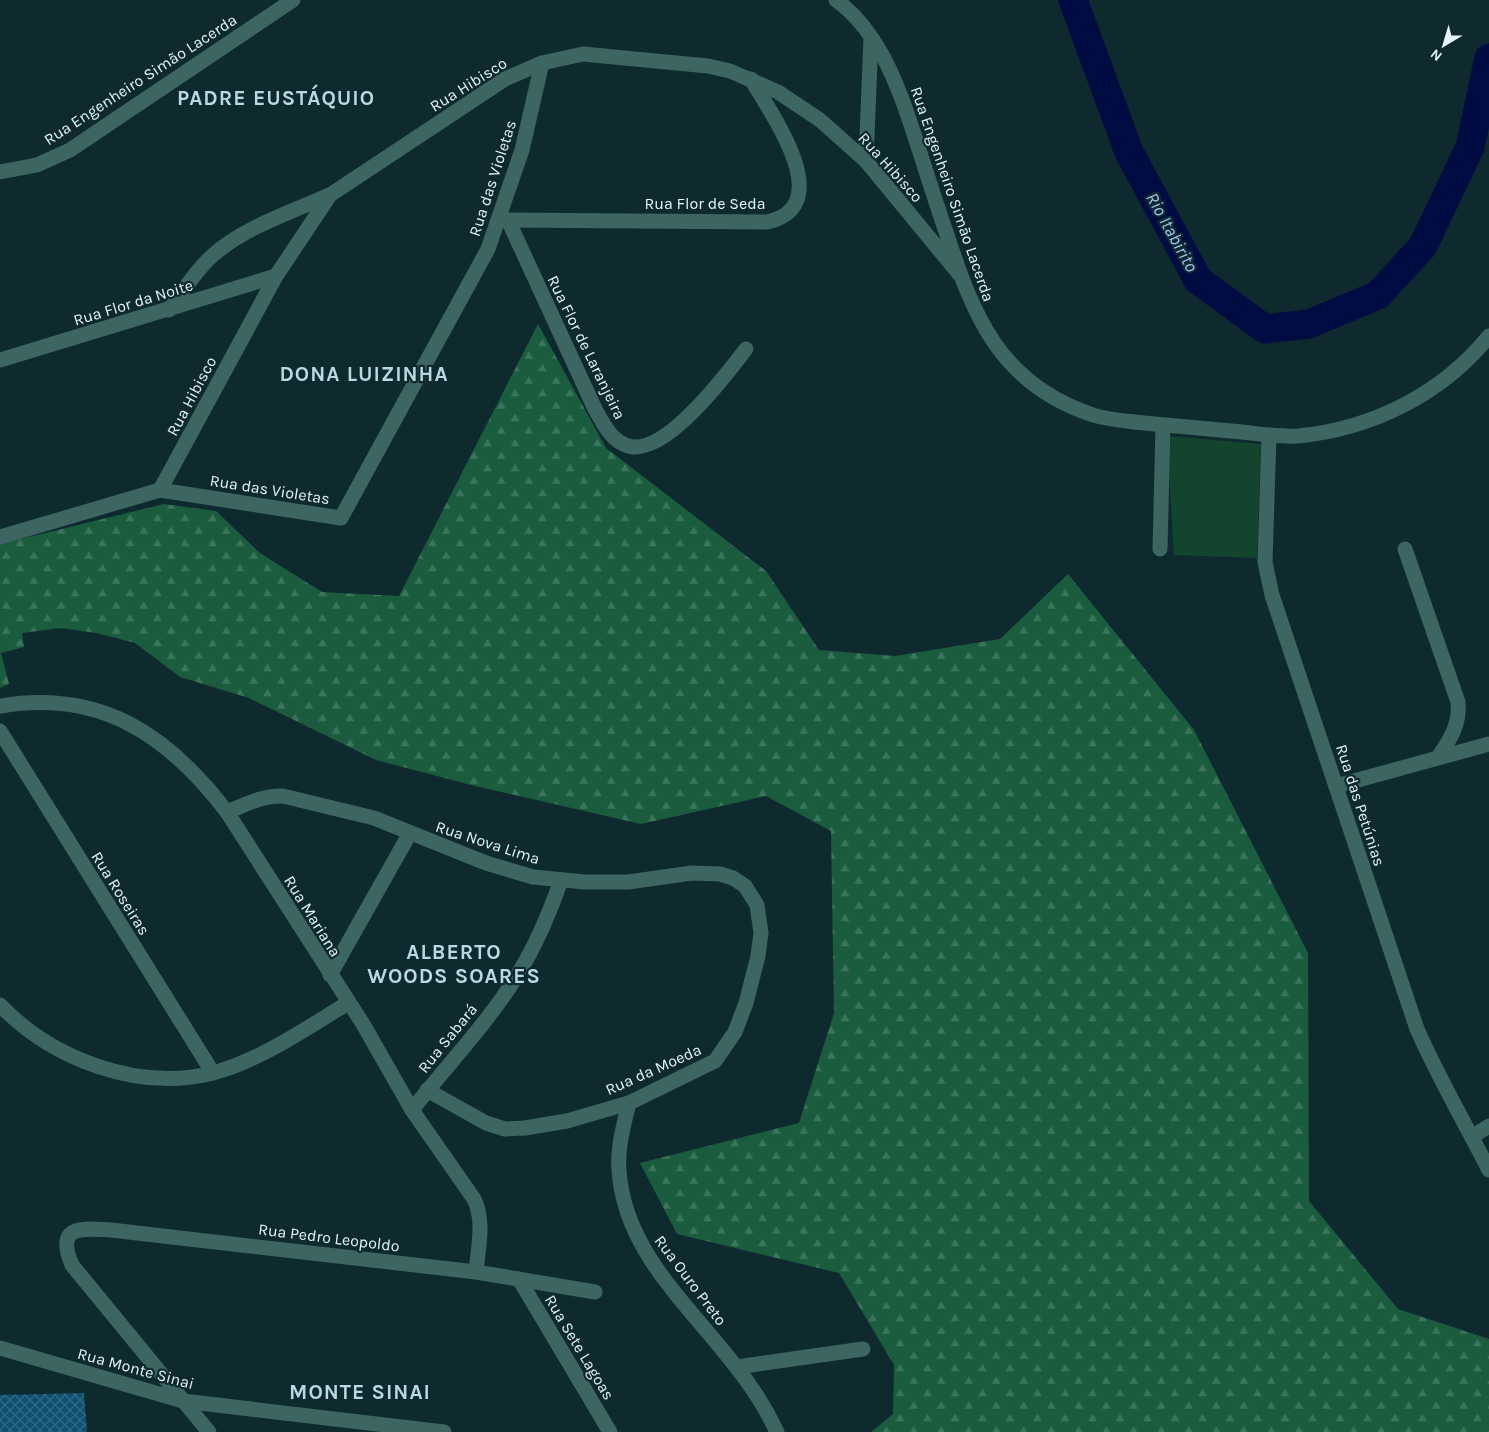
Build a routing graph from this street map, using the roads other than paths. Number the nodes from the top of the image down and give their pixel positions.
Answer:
1 (293, 0) edge
2 (836, 0) edge
3 (871, 37) junction
4 (542, 63) junction
5 (750, 79) junction
6 (866, 161) junction
7 (0, 172) edge
8 (330, 195) junction
9 (504, 220) junction
10 (276, 276) junction
11 (960, 276) junction
12 (169, 310) junction
13 (1489, 336) edge
14 (746, 349) dead end
15 (0, 360) edge
16 (1163, 425) junction
17 (1268, 435) junction
18 (160, 490) junction
19 (0, 537) edge
20 (1160, 549) dead end
21 (1405, 549) dead end
22 (0, 706) edge
23 (0, 731) edge
24 (1489, 744) edge
25 (1440, 756) junction
26 (1336, 786) junction
27 (227, 812) junction
28 (410, 833) junction
29 (561, 880) junction
30 (745, 886) joint
31 (330, 975) junction
32 (348, 1003) junction
33 (0, 1005) edge
34 (213, 1073) junction
35 (428, 1090) junction
36 (629, 1102) junction
37 (412, 1110) junction
38 (1489, 1126) edge
39 (1473, 1136) junction
40 (1489, 1170) edge
41 (476, 1272) junction
42 (519, 1279) junction
43 (595, 1292) dead end
44 (0, 1348) edge
45 (863, 1349) dead end
46 (737, 1367) junction
47 (183, 1401) junction
48 (209, 1432) edge
49 (444, 1432) edge
50 (610, 1432) edge
51 (778, 1432) edge

1 - 7 street, Rua Engenheiro Simão Lacerda
2 - 3 street, Rua Engenheiro Simão Lacerda
3 - 6 street
3 - 11 street, Rua Engenheiro Simão Lacerda
4 - 5 street, Rua Hibisco
4 - 8 street, Rua Hibisco
4 - 9 street, Rua das Violetas
5 - 6 street, Rua Hibisco
5 - 9 street, Rua Flor de Seda
6 - 11 street, Rua Hibisco
8 - 10 street, Rua Hibisco
8 - 12 street
9 - 14 street, Rua Flor de Laranjeira
9 - 18 street, Rua das Violetas
10 - 12 street, Rua Flor da Noite
10 - 18 street, Rua Hibisco
11 - 16 street, Rua Engenheiro Simão Lacerda
12 - 15 street, Rua Flor da Noite
13 - 17 street, Rua Engenheiro Simão Lacerda
16 - 17 street, Rua Engenheiro Simão Lacerda
16 - 20 street
17 - 26 street, Rua das Petúnias
18 - 19 street, Rua das Violetas
21 - 25 street
22 - 27 street, Rua Mariana
23 - 34 street, Rua Roseiras
24 - 25 street
25 - 26 street
26 - 39 street, Rua das Petúnias
27 - 28 street, Rua Nova Lima
27 - 31 street, Rua Mariana
28 - 29 street, Rua Nova Lima
28 - 31 street
29 - 30 street, Rua Nova Lima
29 - 35 street, Rua Sabará
30 - 36 street, Rua da Moeda
31 - 32 street, Rua Mariana
32 - 34 street
32 - 37 street, Rua Mariana
33 - 34 street
35 - 36 street, Rua da Moeda
35 - 37 street, Rua Sabará
36 - 46 street, Rua Ouro Preto
37 - 41 street, Rua Mariana
38 - 39 street
39 - 40 street, Rua das Petúnias
41 - 42 street, Rua Pedro Leopoldo
41 - 47 street, Rua Pedro Leopoldo
42 - 43 street, Rua Pedro Leopoldo
42 - 50 street, Rua Sete Lagoas
44 - 47 street, Rua Monte Sinai
45 - 46 street
46 - 51 street, Rua Ouro Preto
47 - 48 street
47 - 49 street, Rua Monte Sinai

